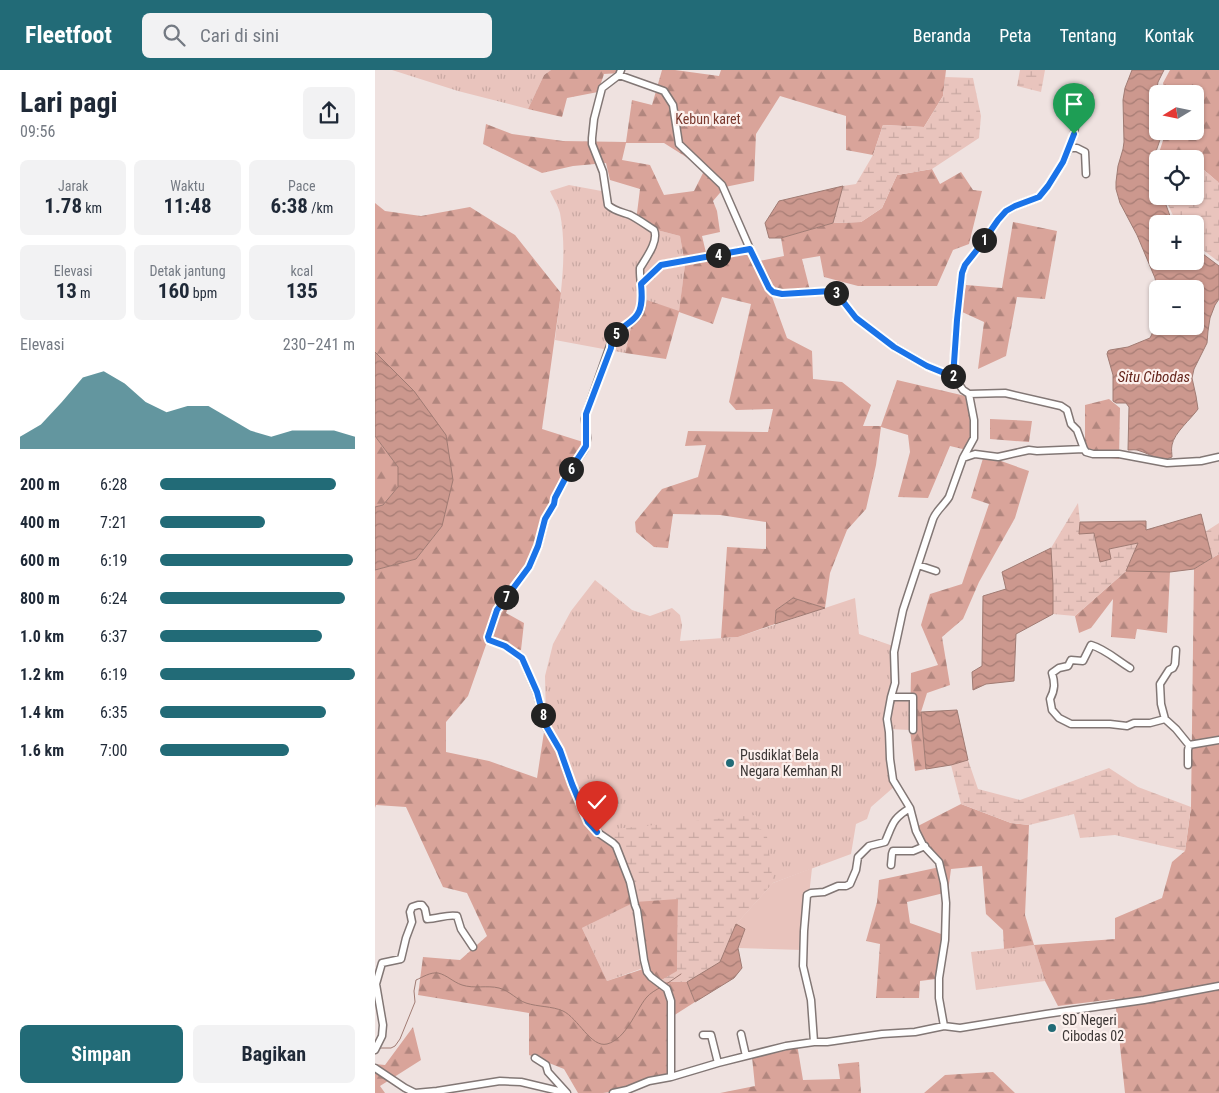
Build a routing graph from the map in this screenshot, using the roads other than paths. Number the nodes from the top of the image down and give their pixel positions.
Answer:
1 (620, 72) edge
2 (1089, 96) dead end
3 (1069, 148) junction
4 (1086, 174) dead end
5 (750, 249) junction
6 (641, 284) junction
7 (954, 377) junction
8 (969, 394) junction
9 (1084, 449) junction
10 (1219, 457) edge
11 (963, 458) junction
12 (918, 565) junction
13 (936, 571) dead end
14 (1176, 650) dead end
15 (1130, 668) dead end
16 (891, 697) junction
17 (1165, 719) junction
18 (913, 730) dead end
19 (1219, 740) edge
20 (1189, 745) junction
21 (1189, 764) dead end
22 (910, 808) junction
23 (925, 846) junction
24 (891, 865) dead end
25 (473, 947) dead end
26 (1219, 986) edge
27 (944, 1026) junction
28 (741, 1034) dead end
29 (703, 1035) dead end
30 (814, 1042) junction
31 (375, 1050) edge
32 (746, 1056) junction
33 (535, 1058) dead end
34 (718, 1063) junction
35 (375, 1068) edge
36 (671, 1077) junction
37 (564, 1093) edge
38 (613, 1093) edge

1 - 5 street
1 - 6 street
2 - 3 street
3 - 4 street
3 - 7 street
5 - 6 street
5 - 7 street
6 - 36 street
7 - 8 street
8 - 9 street
8 - 11 street
9 - 10 street
9 - 11 street
11 - 12 street
12 - 13 street
12 - 16 street
14 - 17 street
15 - 17 street
16 - 18 street
16 - 22 street
17 - 20 street
19 - 20 street
20 - 21 street
22 - 23 street
22 - 30 street
23 - 24 street
23 - 27 street
25 - 31 street
26 - 27 street
27 - 30 street
28 - 32 street
29 - 34 street
30 - 32 street
32 - 34 street
33 - 37 street
34 - 36 street
35 - 37 street
36 - 38 street

